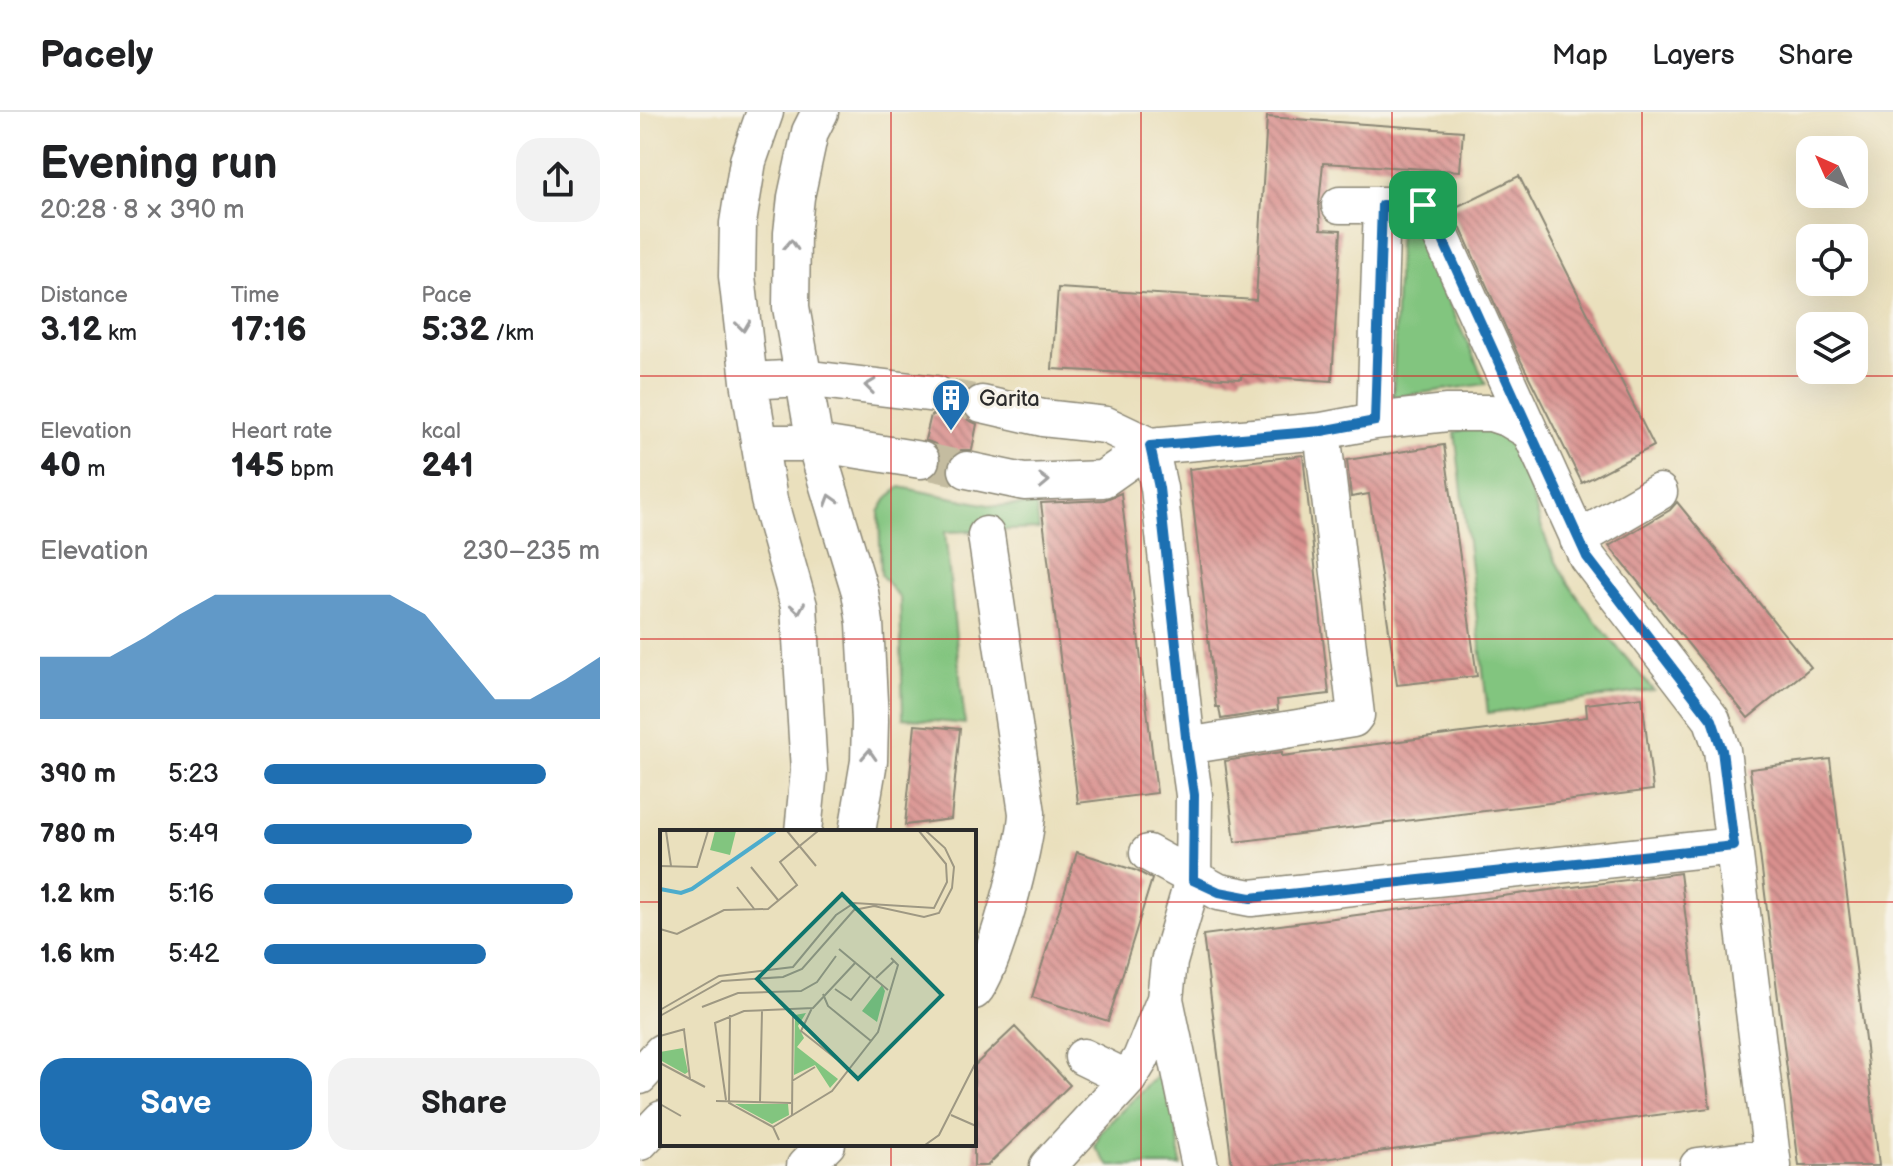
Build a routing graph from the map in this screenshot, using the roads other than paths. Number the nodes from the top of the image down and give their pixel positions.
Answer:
1 (765, 112) edge
2 (820, 112) edge
3 (1340, 205) dead end
4 (1382, 205) junction
5 (803, 378) junction
6 (749, 381) junction
7 (936, 394) tunnel mouth
8 (982, 404) tunnel mouth
9 (1375, 421) junction
10 (1322, 431) junction
11 (1529, 431) junction
12 (759, 443) junction
13 (815, 443) junction
14 (1150, 446) junction
15 (921, 460) tunnel mouth
16 (967, 470) tunnel mouth
17 (1659, 492) dead end
18 (986, 535) dead end
19 (1578, 539) junction
20 (1187, 746) junction
21 (803, 830) edge
22 (857, 830) edge
23 (1734, 846) junction
24 (1148, 853) dead end
25 (1193, 880) junction
26 (976, 988) edge
27 (1165, 999) junction
28 (660, 1054) edge
29 (1083, 1057) dead end
30 (640, 1076) edge
31 (1128, 1079) junction
32 (660, 1121) edge
33 (640, 1142) edge
34 (825, 1146) edge
35 (1065, 1161) edge
36 (1772, 1161) edge
37 (805, 1166) edge
38 (1200, 1166) edge
39 (1698, 1166) edge

1 -> 6 street
5 -> 2 street
3 - 4 street
4 - 9 street
4 - 11 street
5 - 6 street
7 -> 5 street
5 - 13 street
6 - 12 street
8 - 14 street
9 - 10 street
9 - 11 street
10 - 14 street
10 - 20 street
11 - 19 street
12 - 13 street
12 -> 21 street
13 - 15 street
22 -> 13 street
16 -> 14 street
14 - 20 street
17 - 19 street
18 - 26 street
19 - 23 street
20 - 25 street
23 - 25 street
23 - 36 street
24 - 25 street
25 - 27 street
27 - 31 street
27 - 38 street
28 - 30 street
29 - 31 street
31 - 35 street
32 - 33 street
34 - 37 street
36 - 39 street

